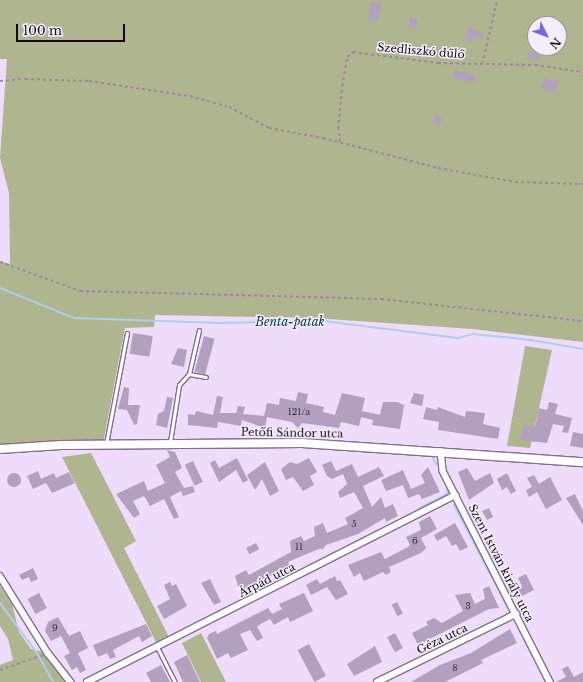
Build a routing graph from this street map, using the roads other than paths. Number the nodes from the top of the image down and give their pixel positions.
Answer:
1 (199, 330) dead end
2 (127, 333) dead end
3 (189, 374) junction
4 (206, 378) dead end
5 (106, 444) junction
6 (170, 444) junction
7 (0, 449) edge
8 (441, 451) junction
9 (583, 462) edge
10 (455, 495) junction
11 (0, 576) edge
12 (516, 614) junction
13 (157, 647) junction
14 (71, 682) edge
15 (87, 682) edge
16 (175, 682) edge
17 (377, 682) edge
18 (550, 682) edge

1 - 3 lane
2 - 5 lane
3 - 4 lane
3 - 6 lane
5 - 6 main road, Petőfi Sándor utca
5 - 7 main road, Petőfi Sándor utca
6 - 8 main road, Petőfi Sándor utca
8 - 9 main road, Petőfi Sándor utca
8 - 10 street, Szent István király utca
10 - 12 street, Szent István király utca
10 - 13 street, Árpád utca
11 - 14 street
12 - 17 street, Géza utca
12 - 18 street, Szent István király utca
13 - 15 street, Árpád utca
13 - 16 lane

